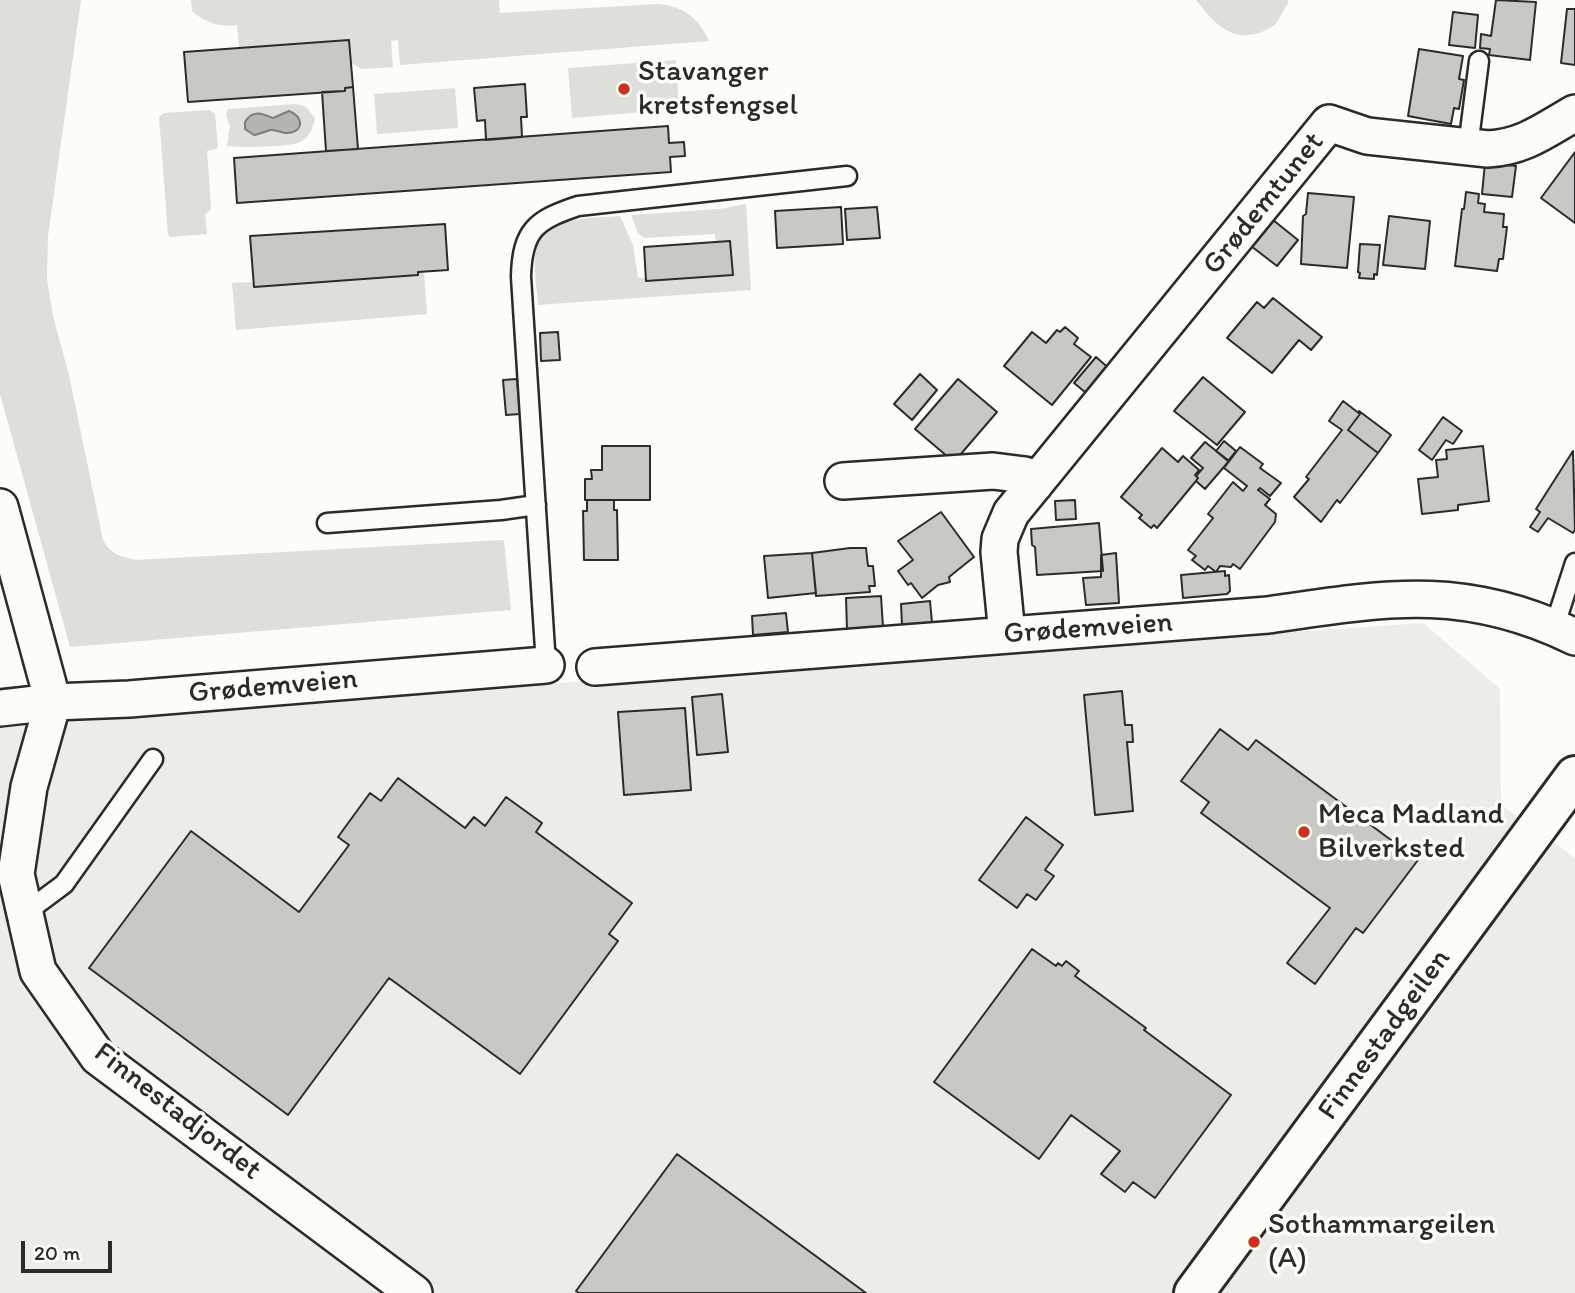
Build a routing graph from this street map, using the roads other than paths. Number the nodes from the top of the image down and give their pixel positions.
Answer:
1 (1479, 61) dead end
2 (1575, 113) edge
3 (1468, 147) junction
4 (847, 176) dead end
5 (843, 481) dead end
6 (1035, 484) junction
7 (536, 505) junction
8 (0, 507) edge
9 (327, 523) dead end
10 (1575, 563) edge
11 (1565, 633) edge
12 (1007, 635) junction
13 (546, 665) joint
14 (595, 667) dead end
15 (53, 702) junction
16 (0, 708) edge
17 (153, 759) dead end
18 (1575, 776) edge
19 (25, 913) junction
20 (414, 1293) edge
21 (1194, 1293) edge

1 - 3 lane
2 - 3 street, Grødemtunet
3 - 6 street, Grødemtunet
4 - 7 lane
5 - 6 street
6 - 12 street, Grødemtunet
7 - 9 lane
7 - 13 lane
8 - 15 street
10 - 11 lane
11 - 12 street, Grødemveien
12 - 14 street, Grødemveien
13 - 15 street, Grødemveien
15 - 16 street, Grødemveien
15 - 19 street, Finnestadjordet
17 - 19 lane
18 - 21 main road, Finnestadgeilen
19 - 20 street, Finnestadjordet

